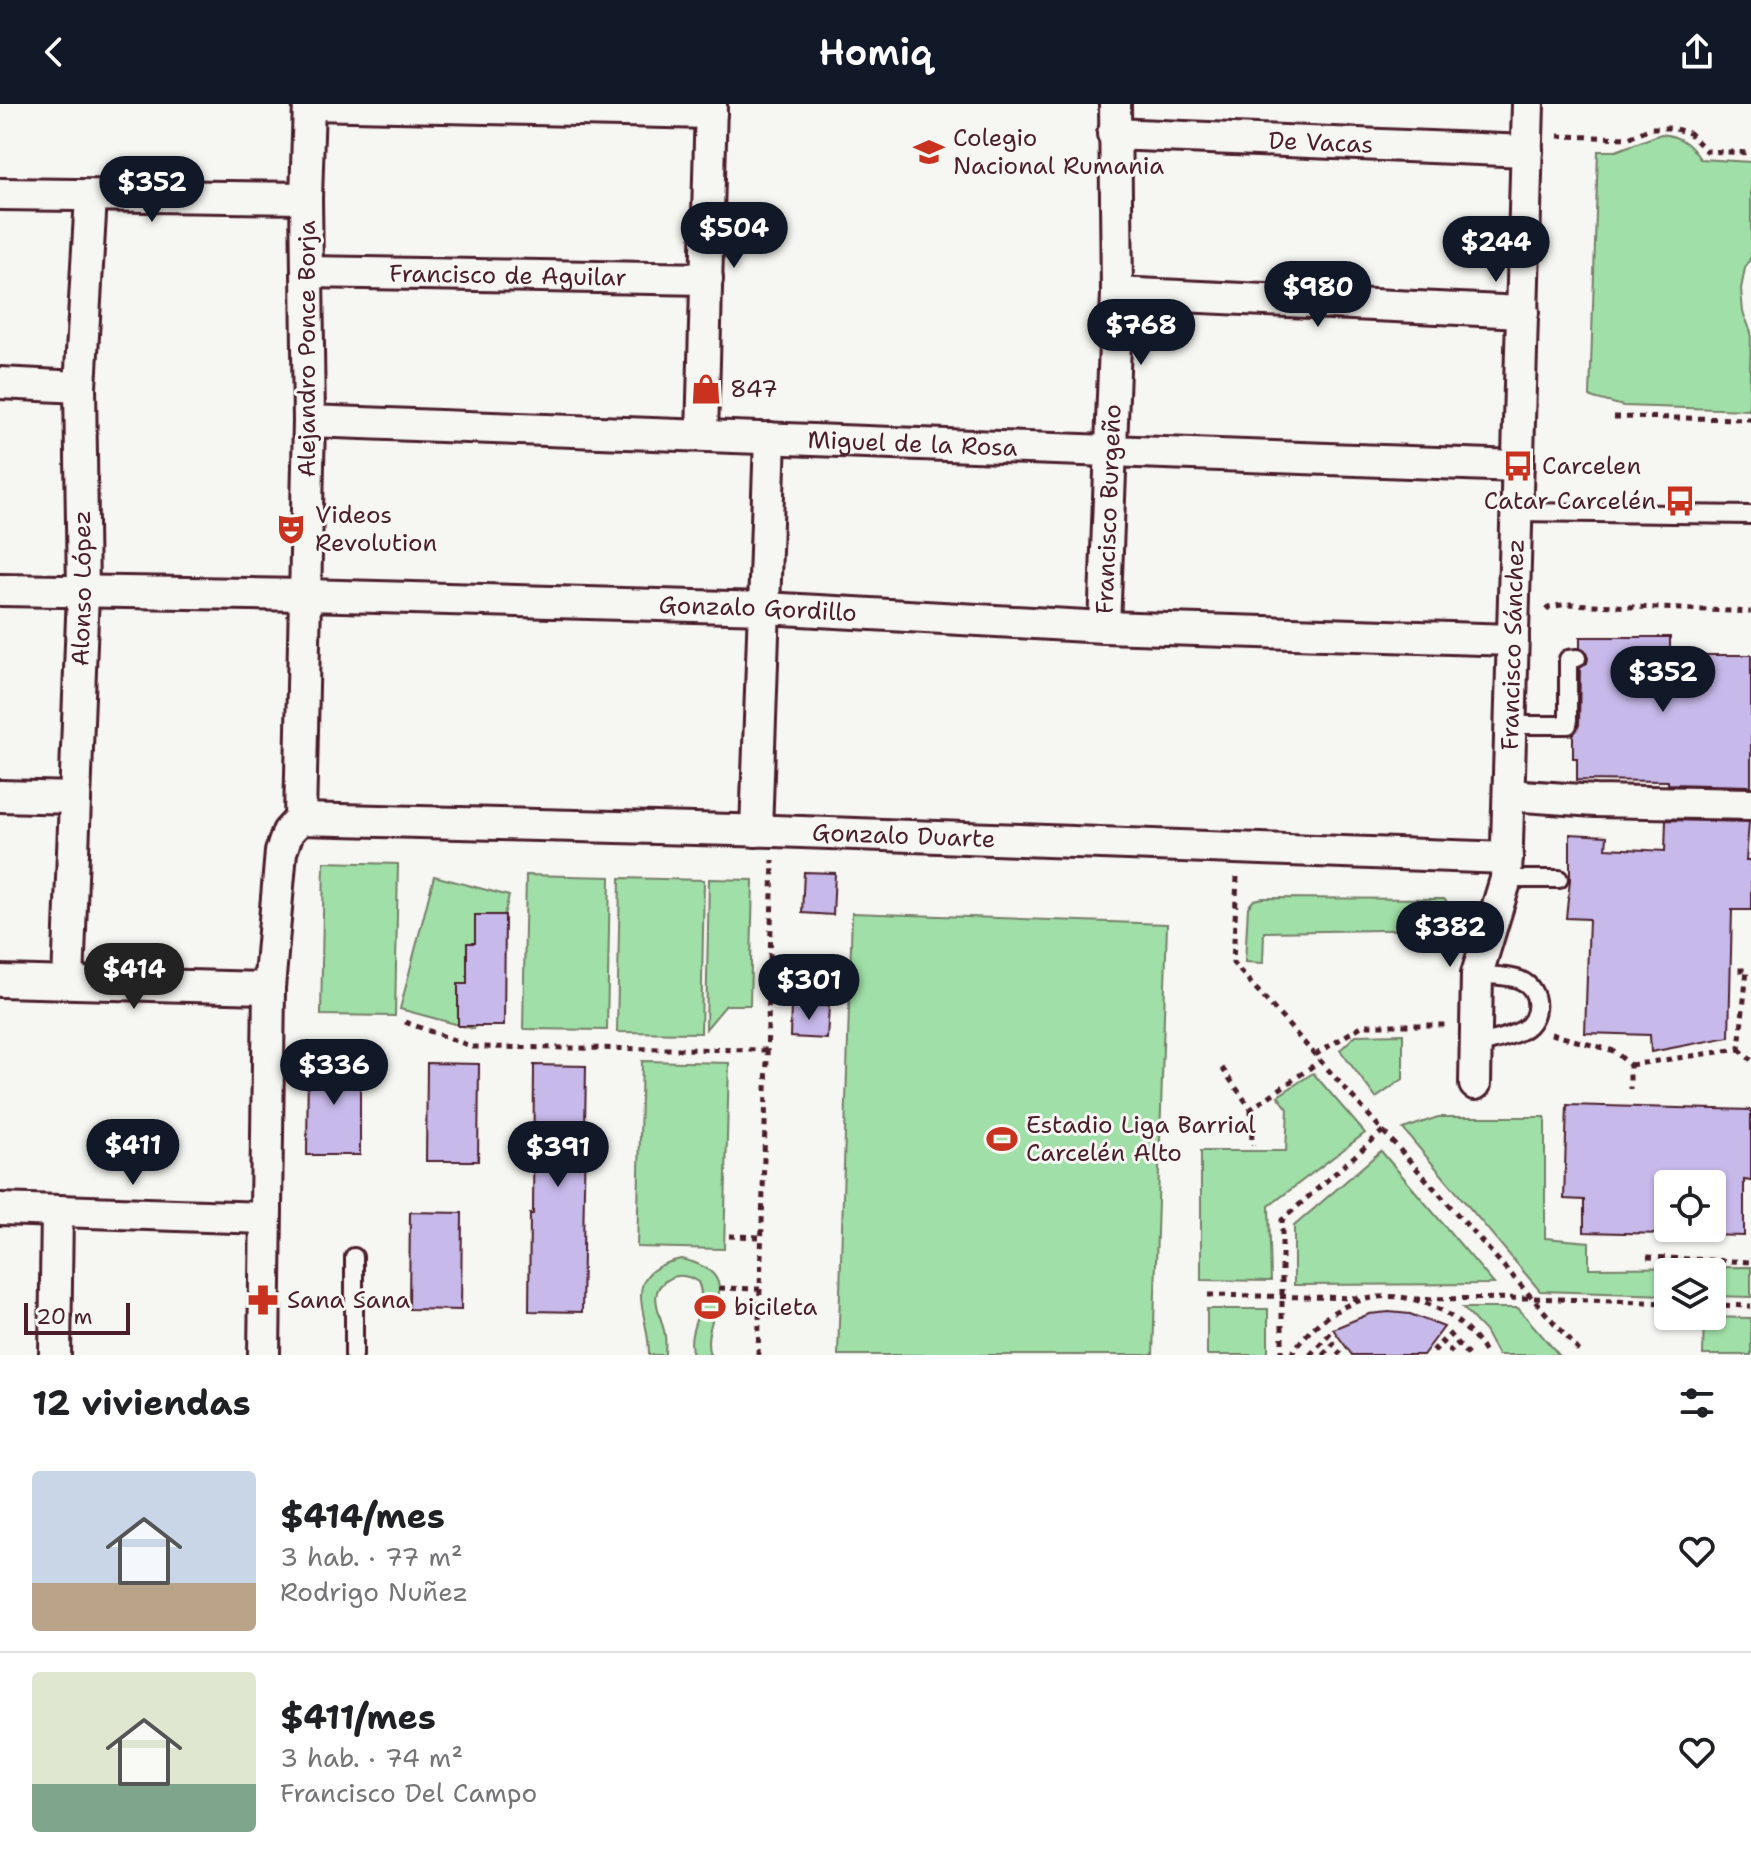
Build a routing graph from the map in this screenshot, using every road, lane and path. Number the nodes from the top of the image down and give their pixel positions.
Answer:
1 (309, 104) edge
2 (1115, 104) edge
3 (1528, 104) edge
4 (711, 109) edge
5 (1113, 134) junction
6 (1527, 143) junction
7 (1751, 153) edge
8 (0, 194) edge
9 (91, 197) junction
10 (306, 198) junction
11 (308, 272) junction
12 (707, 279) junction
13 (1117, 293) junction
14 (1523, 312) junction
15 (0, 383) edge
16 (80, 387) junction
17 (1614, 417) dead end
18 (1751, 419) edge
19 (309, 421) junction
20 (702, 435) junction
21 (770, 438) junction
22 (1111, 453) junction
23 (1518, 466) junction
24 (1518, 512) junction
25 (1751, 515) edge
26 (0, 590) edge
27 (83, 592) junction
28 (306, 595) junction
29 (765, 608) junction
30 (1104, 627) junction
31 (1513, 640) junction
32 (1577, 658) dead end
33 (1511, 725) junction
34 (1509, 795) junction
35 (0, 796) edge
36 (75, 798) junction
37 (1751, 804) edge
38 (300, 819) junction
39 (765, 831) junction
40 (1238, 848) junction
41 (1506, 868) junction
42 (1559, 879) dead end
43 (1737, 970) dead end
44 (1749, 970) edge
45 (1477, 974) junction
46 (0, 981) edge
47 (68, 982) junction
48 (269, 988) junction
49 (405, 1022) dead end
50 (1522, 1030) junction
51 (1474, 1036) junction
52 (1739, 1049) junction
53 (767, 1050) junction
54 (1315, 1055) junction
55 (1751, 1060) edge
56 (1320, 1061) junction
57 (1630, 1065) junction
58 (1222, 1068) dead end
59 (1475, 1084) dead end
60 (1630, 1089) dead end
61 (1251, 1109) junction
62 (1383, 1131) junction
63 (1252, 1146) dead end
64 (0, 1209) edge
65 (57, 1211) junction
66 (265, 1218) junction
67 (729, 1236) dead end
68 (762, 1237) junction
69 (354, 1257) dead end
70 (1647, 1257) dead end
71 (1751, 1262) edge
72 (719, 1288) dead end
73 (760, 1289) junction
74 (1208, 1295) dead end
75 (1282, 1295) junction
76 (1365, 1298) junction
77 (1532, 1298) junction
78 (1414, 1299) junction
79 (1654, 1302) edge
80 (1726, 1305) edge
81 (1751, 1306) edge
82 (1331, 1332) dead end
83 (1448, 1333) dead end
84 (1338, 1339) dead end
85 (1440, 1340) dead end
86 (1345, 1347) dead end
87 (1433, 1347) dead end
88 (55, 1355) edge
89 (264, 1355) edge
90 (354, 1355) edge
91 (758, 1355) edge
92 (1282, 1355) edge
93 (1291, 1355) edge
94 (1310, 1355) edge
95 (1323, 1355) edge
96 (1337, 1355) edge
97 (1441, 1355) edge
98 (1455, 1355) edge
99 (1468, 1355) edge
100 (1487, 1355) edge
101 (1583, 1355) edge

1 - 4 street
1 - 10 street, Alejandro Ponce Borja
2 - 5 street, Francisco Burgeño
3 - 6 street, Francisco Sánchez
4 - 12 street
5 - 6 street, De Vacas
5 - 13 street, Francisco Burgeño
6 - 7 path
6 - 14 street, Francisco Sánchez
8 - 9 street
9 - 10 street
9 - 16 street, Alonso López
10 - 11 street, Alejandro Ponce Borja
11 - 12 street, Francisco de Aguilar
11 - 19 street, Alejandro Ponce Borja
12 - 20 street
13 - 14 street
13 - 22 street, Francisco Burgeño
14 - 23 street, Francisco Sánchez
15 - 16 street
16 - 27 street, Alonso López
17 - 18 path
19 - 20 street, Miguel de la Rosa
19 - 28 street, Alejandro Ponce Borja
20 - 21 street, Miguel de la Rosa
21 - 22 street, Miguel de la Rosa
21 - 29 street
22 - 23 street, Miguel de la Rosa
22 - 30 street, Francisco Burgeño
23 - 24 street, Francisco Sánchez
24 - 25 lane
24 - 31 street, Francisco Sánchez
26 - 27 street, Gonzalo Gordillo
27 - 28 street, Gonzalo Gordillo
27 - 36 street, Alonso López
28 - 29 street, Gonzalo Gordillo
28 - 38 street, Alejandro Ponce Borja
29 - 30 street, Gonzalo Gordillo
29 - 39 street
30 - 31 street, Gonzalo Gordillo
31 - 33 street, Francisco Sánchez
32 - 33 lane
33 - 34 street, Francisco Sánchez
34 - 37 street
34 - 41 street, Francisco Sánchez
35 - 36 street
36 - 47 street, Alonso López
38 - 39 street, Gonzalo Duarte
38 - 48 street, Alejandro Ponce Borja
39 - 40 street, Gonzalo Duarte
39 - 53 path
40 - 41 street, Gonzalo Duarte
40 - 54 path
41 - 42 lane
41 - 45 street, Francisco Sánchez
43 - 44 path
44 - 52 path
45 - 50 lane
45 - 51 street, Francisco Sánchez
46 - 47 street
47 - 48 street
48 - 66 street, Alejandro Ponce Borja
49 - 53 path
50 - 51 lane
50 - 57 path
51 - 54 path
51 - 59 street, Francisco Sánchez
52 - 55 path
52 - 57 path
53 - 68 path
54 - 56 path
56 - 61 path
56 - 62 path
57 - 60 path
58 - 61 path
61 - 63 path
62 - 75 path
62 - 77 path
64 - 65 street
65 - 66 street
65 - 88 street
66 - 89 street, Alejandro Ponce Borja
67 - 68 path
68 - 73 path
69 - 90 lane
70 - 71 path
72 - 73 path
73 - 91 path
74 - 75 path
75 - 76 path
75 - 92 path
76 - 78 path
76 - 93 path
77 - 78 path
77 - 79 path
77 - 101 path
78 - 100 path
80 - 81 path
82 - 94 path
83 - 99 path
84 - 95 path
85 - 98 path
86 - 96 path
87 - 97 path

